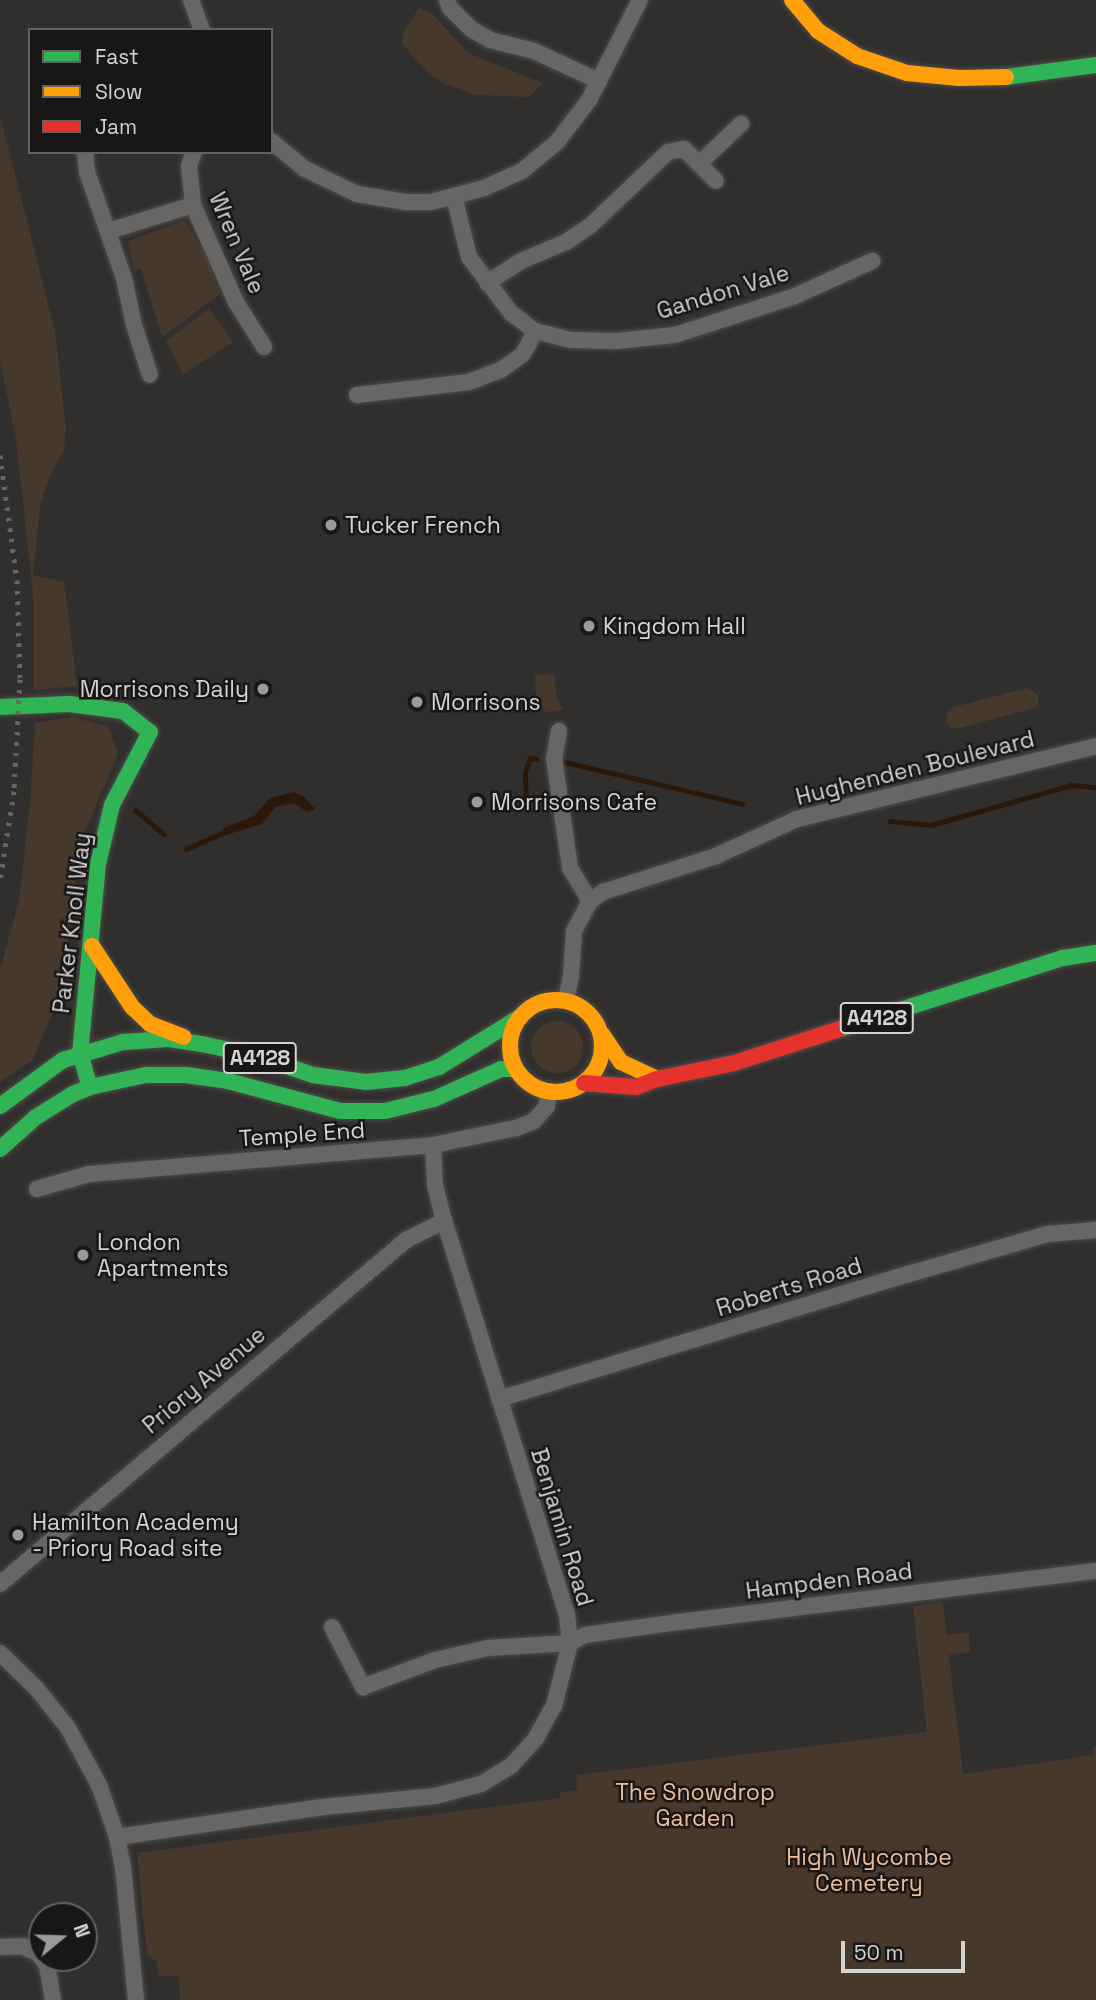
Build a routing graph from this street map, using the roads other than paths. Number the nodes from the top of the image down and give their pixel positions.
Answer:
1 (191, 0) edge
2 (447, 0) edge
3 (640, 0) edge
4 (792, 0) edge
5 (201, 28) edge
6 (1096, 65) edge
7 (599, 81) junction
8 (741, 124) dead end
9 (273, 143) edge
10 (85, 154) edge
11 (193, 154) edge
12 (700, 163) junction
13 (716, 181) dead end
14 (454, 196) junction
15 (193, 205) junction
16 (109, 231) junction
17 (872, 261) dead end
18 (486, 283) junction
19 (536, 331) junction
20 (264, 347) dead end
21 (150, 375) dead end
22 (357, 394) dead end
23 (0, 707) edge
24 (559, 731) dead end
25 (1096, 746) edge
26 (590, 901) junction
27 (92, 947) junction
28 (1096, 953) edge
29 (566, 1000) junction
30 (520, 1017) junction
31 (601, 1034) junction
32 (202, 1044) junction
33 (80, 1054) junction
34 (516, 1069) junction
35 (657, 1079) junction
36 (584, 1083) junction
37 (90, 1087) junction
38 (548, 1091) junction
39 (0, 1106) edge
40 (432, 1145) junction
41 (0, 1149) edge
42 (37, 1189) dead end
43 (444, 1221) junction
44 (1096, 1230) edge
45 (499, 1399) junction
46 (1096, 1571) edge
47 (0, 1584) edge
48 (332, 1627) dead end
49 (570, 1643) junction
50 (0, 1653) edge
51 (117, 1837) junction
52 (0, 1947) edge
53 (53, 2000) edge
54 (136, 2000) edge

1 - 5 street
2 - 7 street
3 - 7 street
4 - 6 main road
7 - 14 street
8 - 12 street
9 - 14 street
10 - 16 street
11 - 15 street, Wren Vale
12 - 13 street
12 - 18 street
14 - 18 street, Gandon Vale
15 - 16 street
15 - 20 street, Wren Vale
16 - 21 street
17 - 19 street, Gandon Vale
18 - 19 street, Gandon Vale
19 - 22 street
23 - 27 main road, Parker Knoll Way
24 - 26 street
25 - 26 street, Hughenden Boulevard
26 - 29 street
27 - 32 main road
27 - 33 main road, Parker Knoll Way
28 - 35 main road, A4128
29 - 30 main road
29 - 31 main road
30 - 32 main road, A4128
30 - 34 main road
31 - 35 main road
31 - 36 main road
32 - 33 main road, A4128
33 - 37 main road, Parker Knoll Way
33 - 39 main road, A4128
34 - 37 main road, A4128
34 - 38 main road
35 - 36 main road, A4128
36 - 38 main road
37 - 41 main road, A4128
38 - 40 street, Temple End
40 - 42 street, Temple End
40 - 43 street, Benjamin Road
43 - 45 street, Benjamin Road
43 - 47 street, Priory Avenue
44 - 45 street, Roberts Road
45 - 49 street, Benjamin Road
46 - 49 street, Hampden Road
48 - 49 street, Hampden Road
49 - 51 street, Benjamin Road
50 - 51 street
51 - 54 street
52 - 53 street

